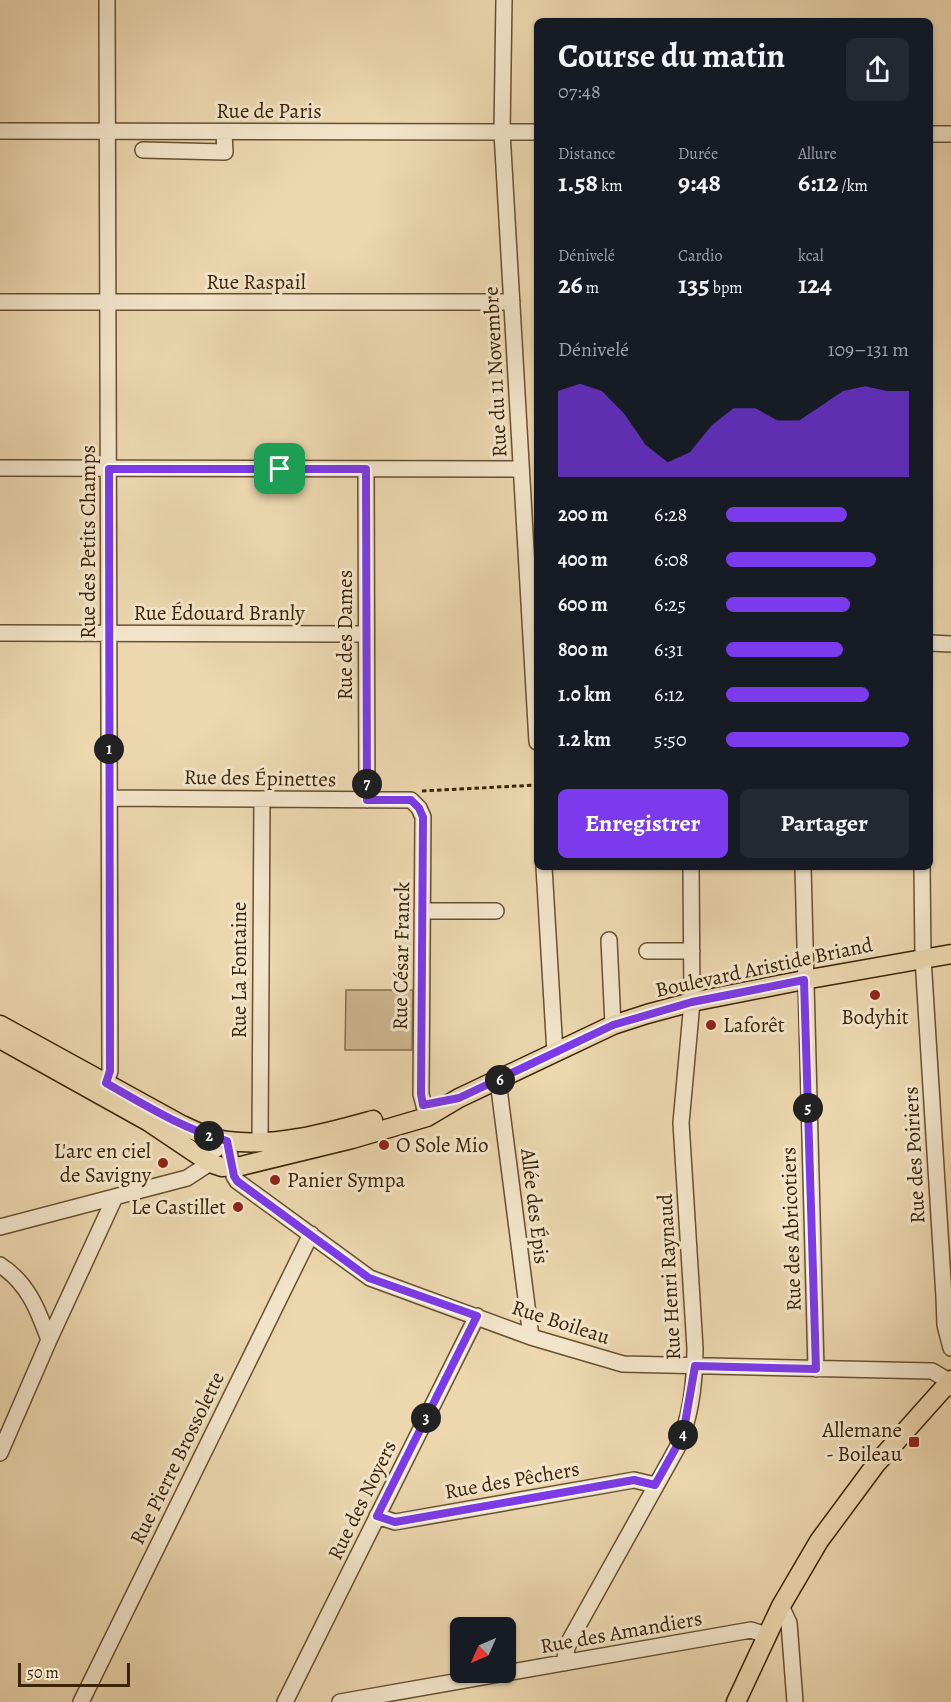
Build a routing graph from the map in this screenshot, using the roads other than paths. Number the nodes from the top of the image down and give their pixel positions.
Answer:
1 (107, 0) edge
2 (504, 0) edge
3 (0, 131) edge
4 (108, 131) junction
5 (224, 132) junction
6 (502, 132) junction
7 (534, 132) edge
8 (933, 134) edge
9 (951, 134) edge
10 (143, 150) dead end
11 (0, 302) edge
12 (109, 302) junction
13 (512, 302) junction
14 (0, 468) edge
15 (109, 469) junction
16 (366, 469) junction
17 (522, 469) junction
18 (0, 633) edge
19 (109, 633) junction
20 (366, 634) junction
21 (534, 638) edge
22 (933, 643) edge
23 (951, 644) edge
24 (109, 798) junction
25 (261, 799) junction
26 (367, 800) junction
27 (411, 800) joint
28 (544, 870) edge
29 (691, 870) edge
30 (803, 870) edge
31 (922, 870) edge
32 (422, 911) junction
33 (496, 911) dead end
34 (609, 940) dead end
35 (647, 951) dead end
36 (693, 951) junction
37 (951, 954) edge
38 (923, 958) junction
39 (804, 980) junction
40 (692, 1002) junction
41 (613, 1025) junction
42 (0, 1029) edge
43 (555, 1053) junction
44 (40, 1061) junction
45 (498, 1081) junction
46 (106, 1083) junction
47 (425, 1111) junction
48 (227, 1141) junction
49 (260, 1142) junction
50 (210, 1163) junction
51 (232, 1167) junction
52 (115, 1197) junction
53 (0, 1227) edge
54 (311, 1234) junction
55 (0, 1265) edge
56 (477, 1316) junction
57 (531, 1337) junction
58 (49, 1340) junction
59 (951, 1348) edge
60 (695, 1366) junction
61 (816, 1369) junction
62 (950, 1383) edge
63 (5, 1434) edge
64 (0, 1453) edge
65 (655, 1485) junction
66 (377, 1516) junction
67 (781, 1606) junction
68 (767, 1635) junction
69 (564, 1664) junction
70 (81, 1702) edge
71 (285, 1702) edge
72 (340, 1702) edge
73 (736, 1702) edge
74 (795, 1702) edge

1 - 4 street, Rue des Petits Champs
2 - 6 street, Rue du 11 Novembre
3 - 4 street, Rue de Paris
4 - 5 street, Rue de Paris
4 - 12 street, Rue des Petits Champs
5 - 6 street, Rue de Paris
5 - 10 street
6 - 7 street, Rue de Paris
6 - 13 street, Rue du 11 Novembre
8 - 9 street
11 - 12 street, Rue Raspail
12 - 13 street, Rue Raspail
12 - 15 street, Rue des Petits Champs
13 - 17 street, Rue du 11 Novembre
14 - 15 street
15 - 16 street
15 - 19 street, Rue des Petits Champs
16 - 17 street
16 - 20 street, Rue des Dames
17 - 21 street, Rue du 11 Novembre
18 - 19 street, Rue Édouard Branly
19 - 20 street, Rue Édouard Branly
19 - 24 street, Rue des Petits Champs
20 - 26 street, Rue des Dames
22 - 23 street
24 - 25 street, Rue des Épinettes
24 - 46 street, Rue des Petits Champs
25 - 26 street, Rue des Épinettes
25 - 49 street, Rue La Fontaine
26 - 27 street, Rue des Épinettes
27 - 32 street, Rue César Franck
28 - 43 street
29 - 36 street, Rue Henri Raynaud
30 - 39 street, Rue des Abricotiers
31 - 38 street, Rue des Poiriers
32 - 33 street
32 - 47 street, Rue César Franck
34 - 41 street
35 - 36 street
36 - 40 street, Rue Henri Raynaud
37 - 38 main road, Boulevard Aristide Briand
38 - 39 main road, Boulevard Aristide Briand
38 - 59 street, Rue des Poiriers
39 - 40 main road, Boulevard Aristide Briand
39 - 61 street, Rue des Abricotiers
40 - 41 main road, Boulevard Aristide Briand
40 - 60 street, Rue Henri Raynaud
41 - 43 main road, Boulevard Aristide Briand
42 - 44 main road, Boulevard Aristide Briand
42 - 46 main road, Boulevard Aristide Briand
43 - 45 main road, Boulevard Aristide Briand
44 - 46 main road
44 - 50 main road, Boulevard Aristide Briand
45 - 47 main road, Boulevard Aristide Briand
45 - 57 street, Allée des Épis
46 - 48 main road, Boulevard Aristide Briand
47 - 49 main road, Boulevard Aristide Briand
47 - 51 main road, Boulevard Aristide Briand
48 - 49 main road, Boulevard Aristide Briand
48 - 50 street
48 - 51 street, Rue Boileau
50 - 51 main road, Boulevard Aristide Briand
50 - 52 street
51 - 54 street, Rue Boileau
52 - 53 street
52 - 58 street
54 - 56 street, Rue Boileau
54 - 70 street, Rue Pierre Brossolette
55 - 58 street
56 - 57 street, Rue Boileau
56 - 66 street, Rue des Noyers
57 - 60 street, Rue Boileau
58 - 63 street
60 - 61 street, Rue Boileau
60 - 65 street, Rue Henri Raynaud
61 - 62 street, Rue Boileau
62 - 67 main road
63 - 64 street
65 - 66 street, Rue des Pêchers
65 - 69 street, Rue Henri Raynaud
66 - 71 street, Rue des Noyers
67 - 68 main road
67 - 74 street
68 - 69 street, Rue des Amandiers
68 - 73 main road
69 - 72 street, Rue des Amandiers

